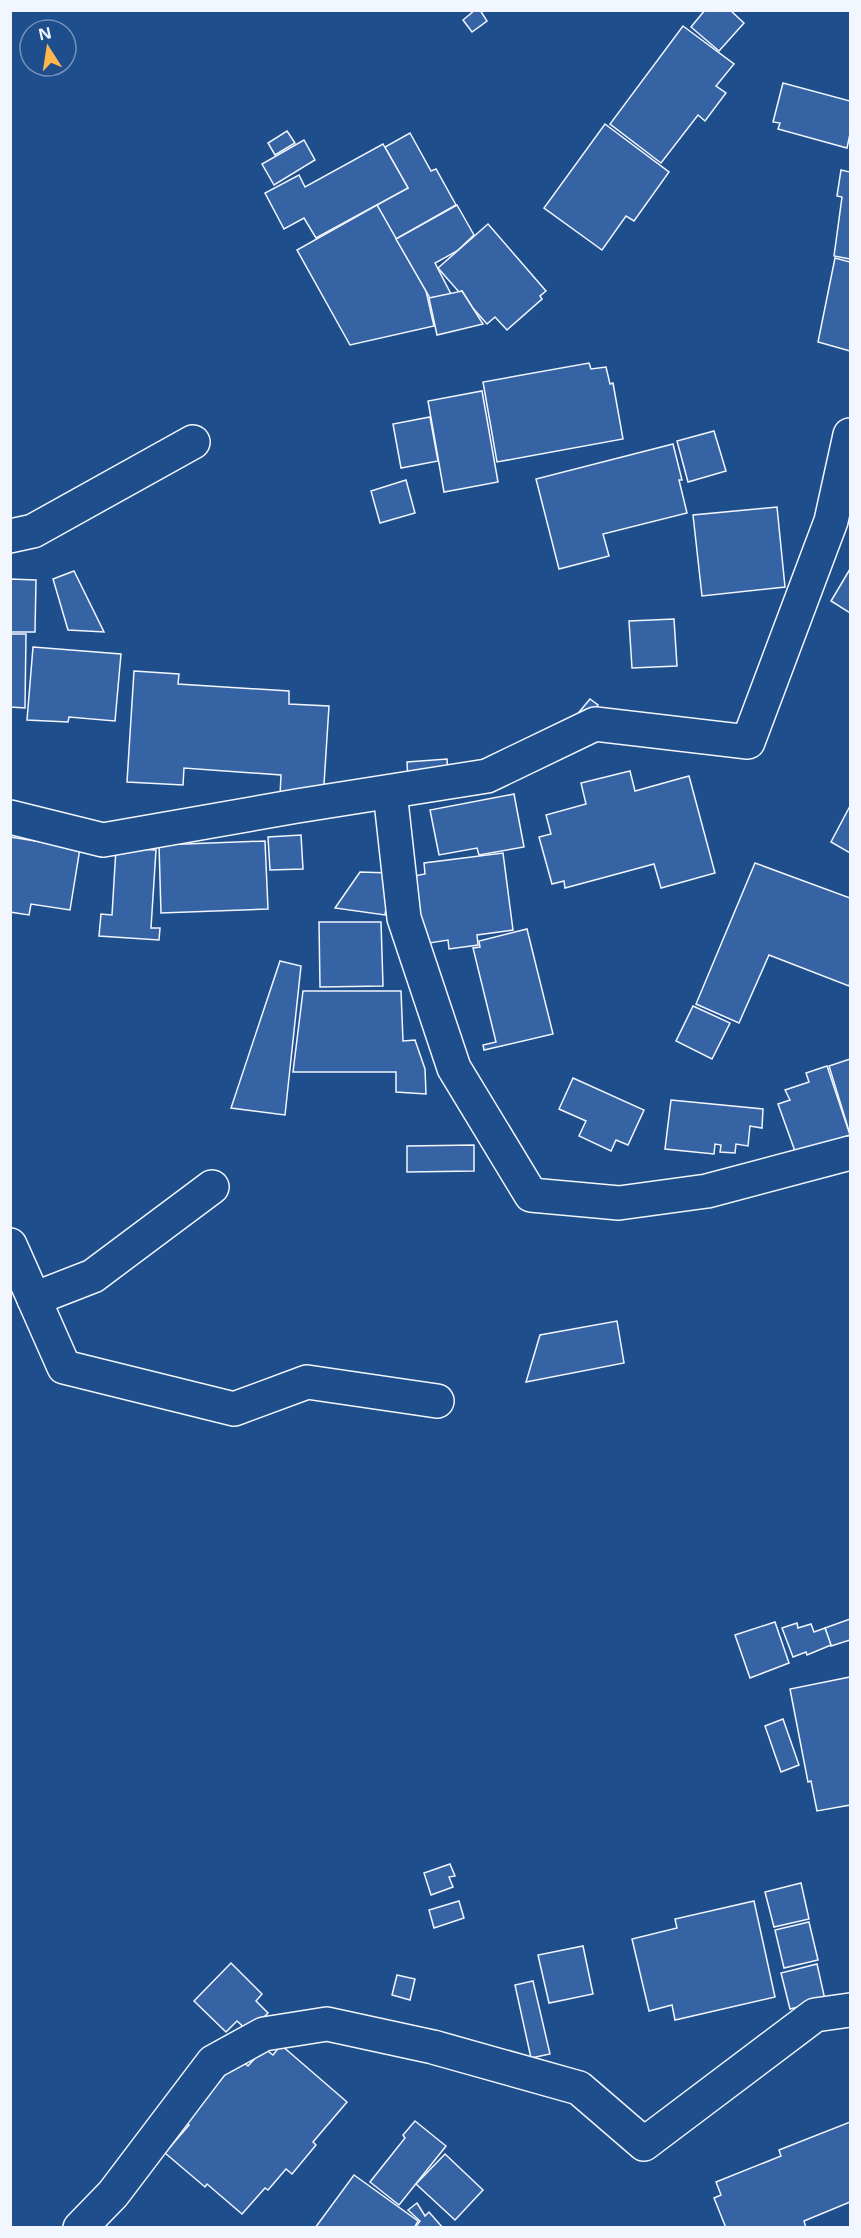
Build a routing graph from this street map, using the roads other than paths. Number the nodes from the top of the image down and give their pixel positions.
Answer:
1 (850, 435) edge
2 (194, 442) dead end
3 (841, 522) edge
4 (10, 536) edge
5 (390, 792) junction
6 (10, 817) edge
7 (850, 1153) edge
8 (212, 1187) dead end
9 (10, 1245) edge
10 (34, 1299) junction
11 (437, 1401) dead end
12 (850, 2010) edge
13 (80, 2228) edge

1 - 3 street
2 - 4 street
3 - 5 street
5 - 6 street
5 - 7 street
8 - 10 street
9 - 10 street
10 - 11 street
12 - 13 street

